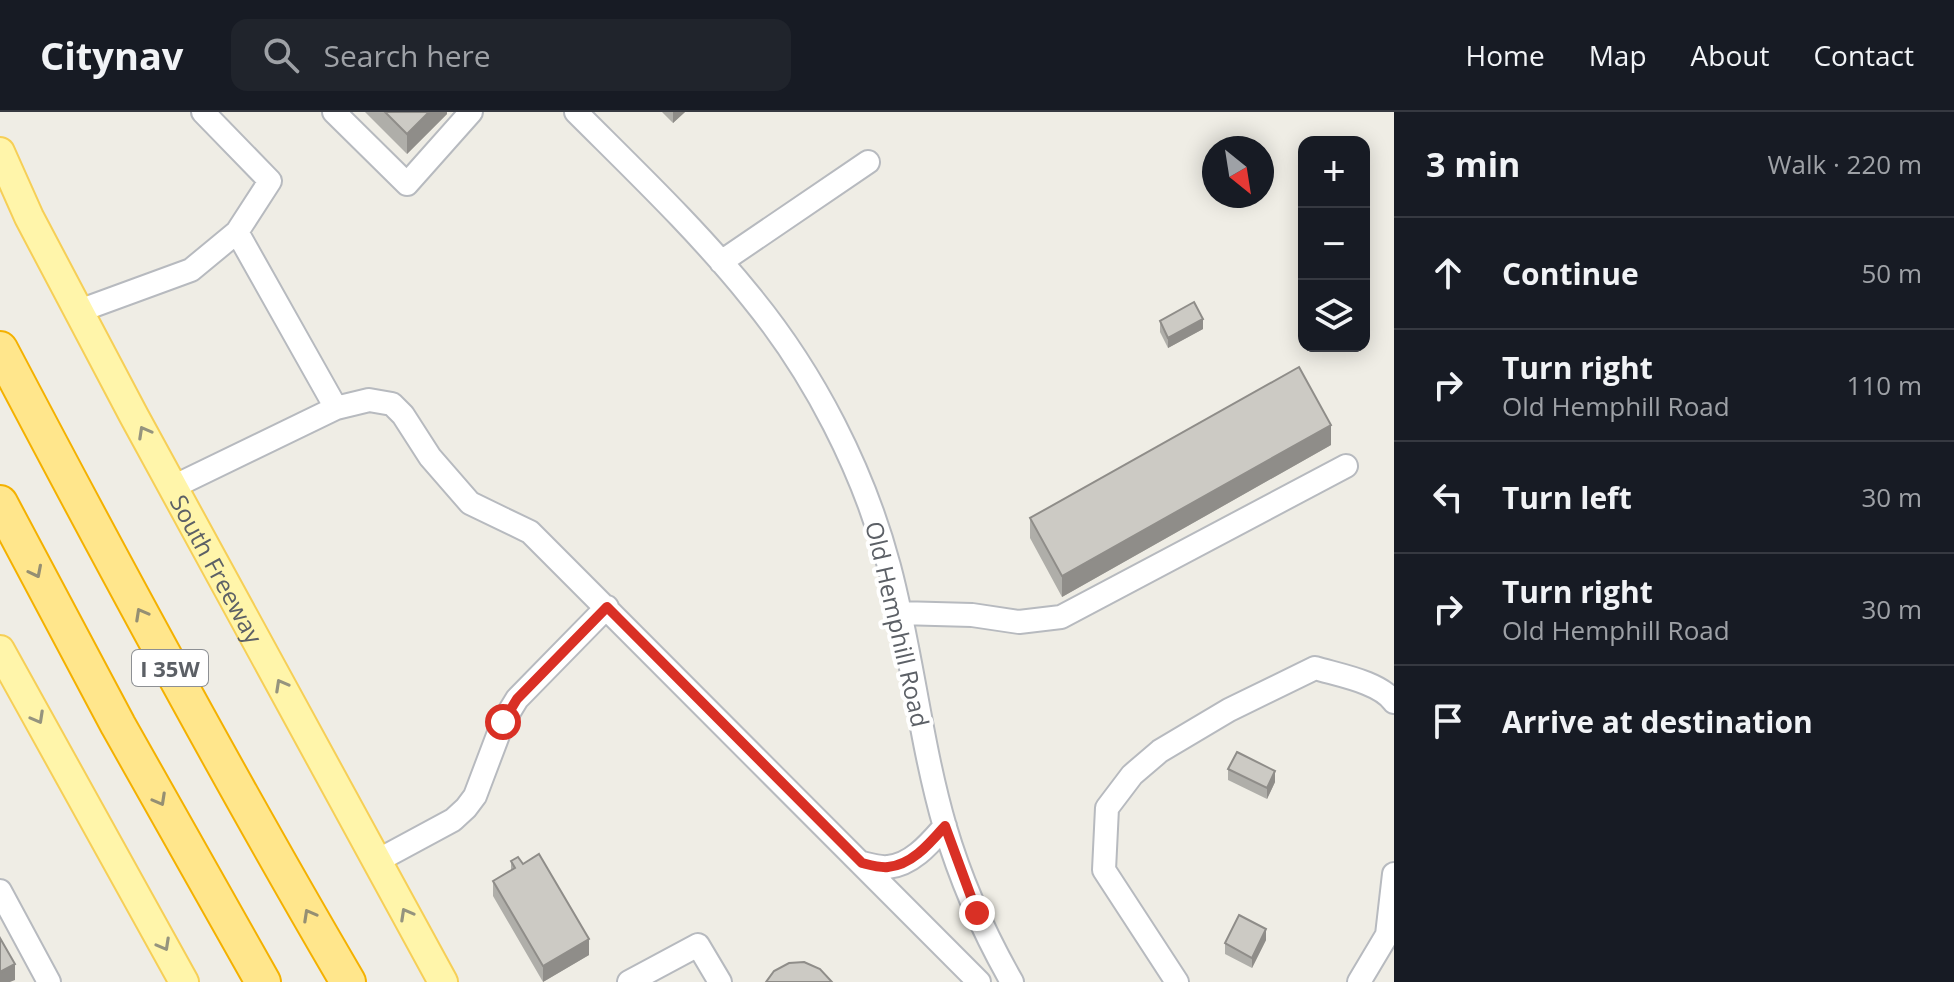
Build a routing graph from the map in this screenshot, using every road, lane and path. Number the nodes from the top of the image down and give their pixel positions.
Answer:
1 (203, 112) edge
2 (334, 112) edge
3 (471, 112) edge
4 (576, 112) edge
5 (0, 152) edge
6 (868, 162) dead end
7 (237, 232) junction
8 (721, 262) junction
9 (79, 311) junction
10 (0, 349) edge
11 (336, 408) junction
12 (1346, 466) dead end
13 (173, 487) junction
14 (0, 503) edge
15 (607, 607) junction
16 (899, 613) junction
17 (0, 650) edge
18 (1394, 702) edge
19 (945, 826) junction
20 (377, 861) junction
21 (862, 863) junction
22 (1394, 874) edge
23 (0, 891) edge
24 (49, 982) edge
25 (184, 982) edge
26 (263, 982) edge
27 (348, 982) edge
28 (443, 982) edge
29 (629, 982) edge
30 (720, 982) edge
31 (979, 982) edge
32 (1012, 982) edge
33 (1177, 982) edge
34 (1359, 982) edge

1 - 7 street
2 - 3 street
4 - 8 street, Old Hemphill Road
5 - 9 main road, South Freeway
6 - 8 street
7 - 9 street
7 - 11 street
8 - 16 street, Old Hemphill Road
13 -> 9 main road, South Freeway
27 -> 10 highway, I 35W
11 - 13 street
11 - 15 street
12 - 16 street
20 -> 13 main road, South Freeway
14 -> 26 highway, I 35W
15 - 20 street
15 - 21 street
16 - 19 street, Old Hemphill Road
17 -> 25 main road
18 - 33 street
19 - 21 street
19 - 32 street, Old Hemphill Road
28 -> 20 main road, South Freeway
21 - 31 street
22 - 34 street
23 - 24 street
29 - 30 street

